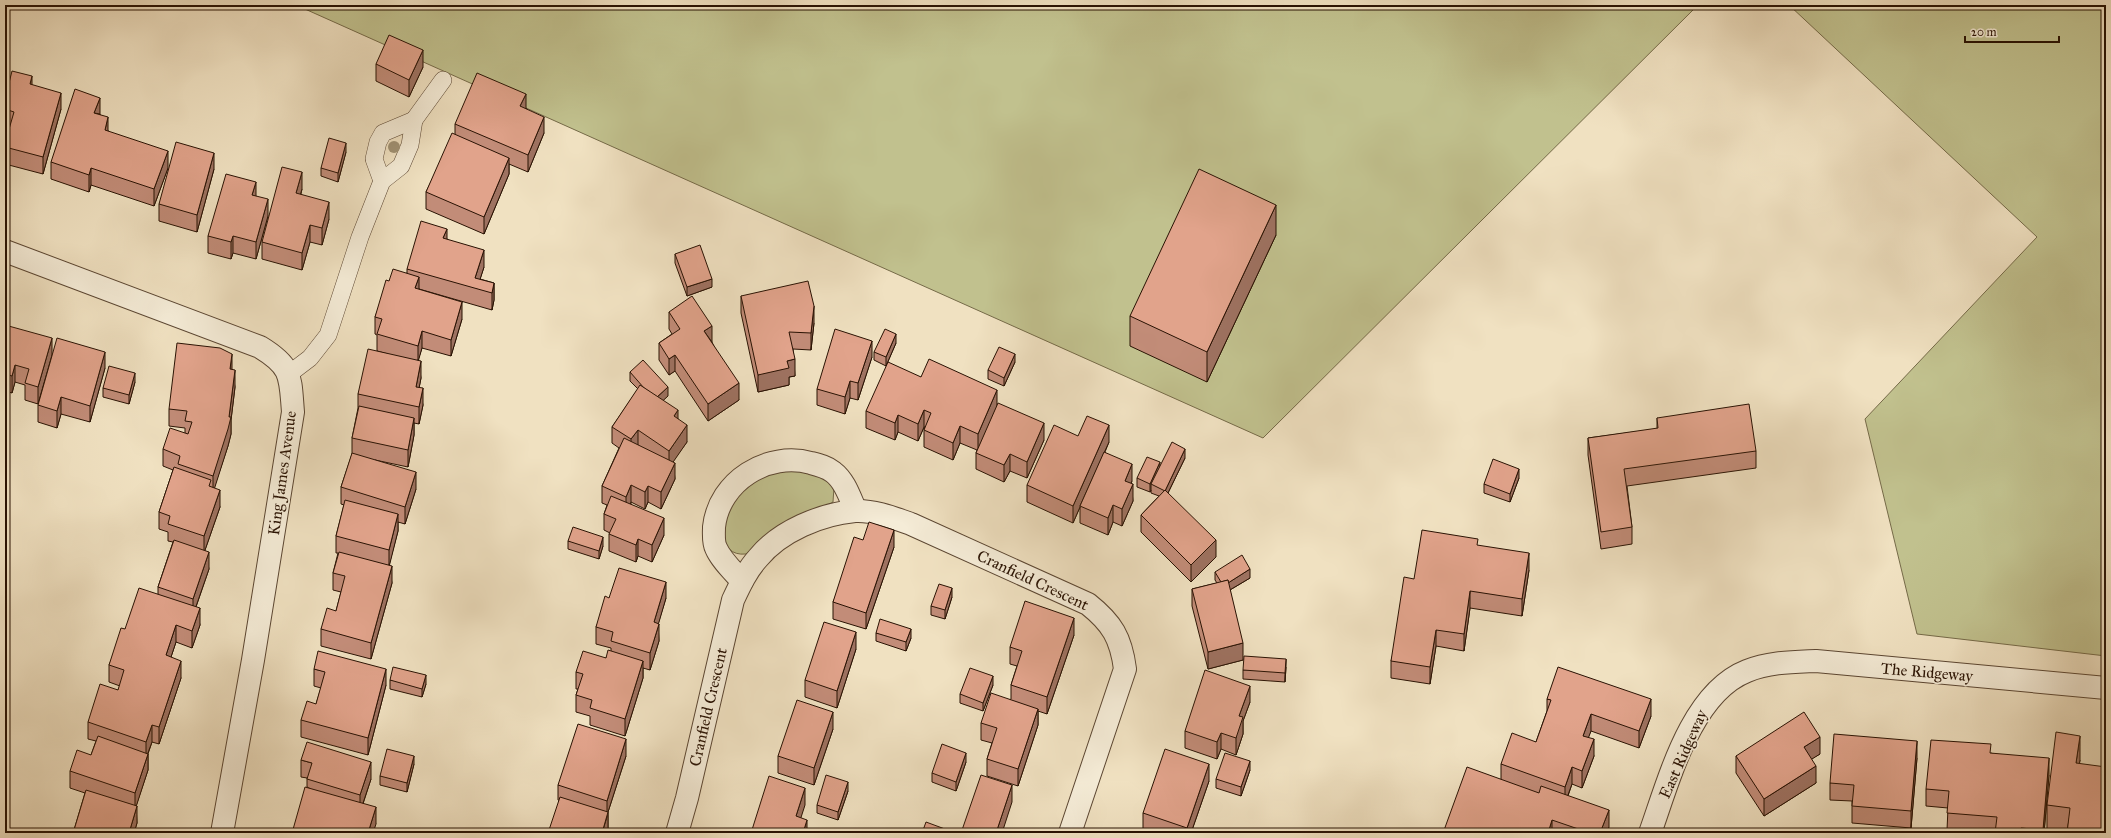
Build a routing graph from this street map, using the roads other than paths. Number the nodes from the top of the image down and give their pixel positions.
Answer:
1 (444, 80) dead end
2 (414, 120) junction
3 (382, 181) junction
4 (5, 251) edge
5 (289, 374) junction
6 (856, 511) junction
7 (742, 581) junction
8 (1748, 670) joint
9 (2106, 688) edge
10 (222, 833) edge
11 (676, 833) edge
12 (1070, 833) edge
13 (1650, 833) edge

1 - 2 lane
2 - 3 lane
2 - 3 lane
3 - 5 lane
4 - 5 street
5 - 10 street, King James Avenue
6 - 7 street, Cranfield Crescent
6 - 7 street
6 - 12 street, Cranfield Crescent
7 - 11 street, Cranfield Crescent
8 - 9 street, The Ridgeway
8 - 13 street, East Ridgeway

